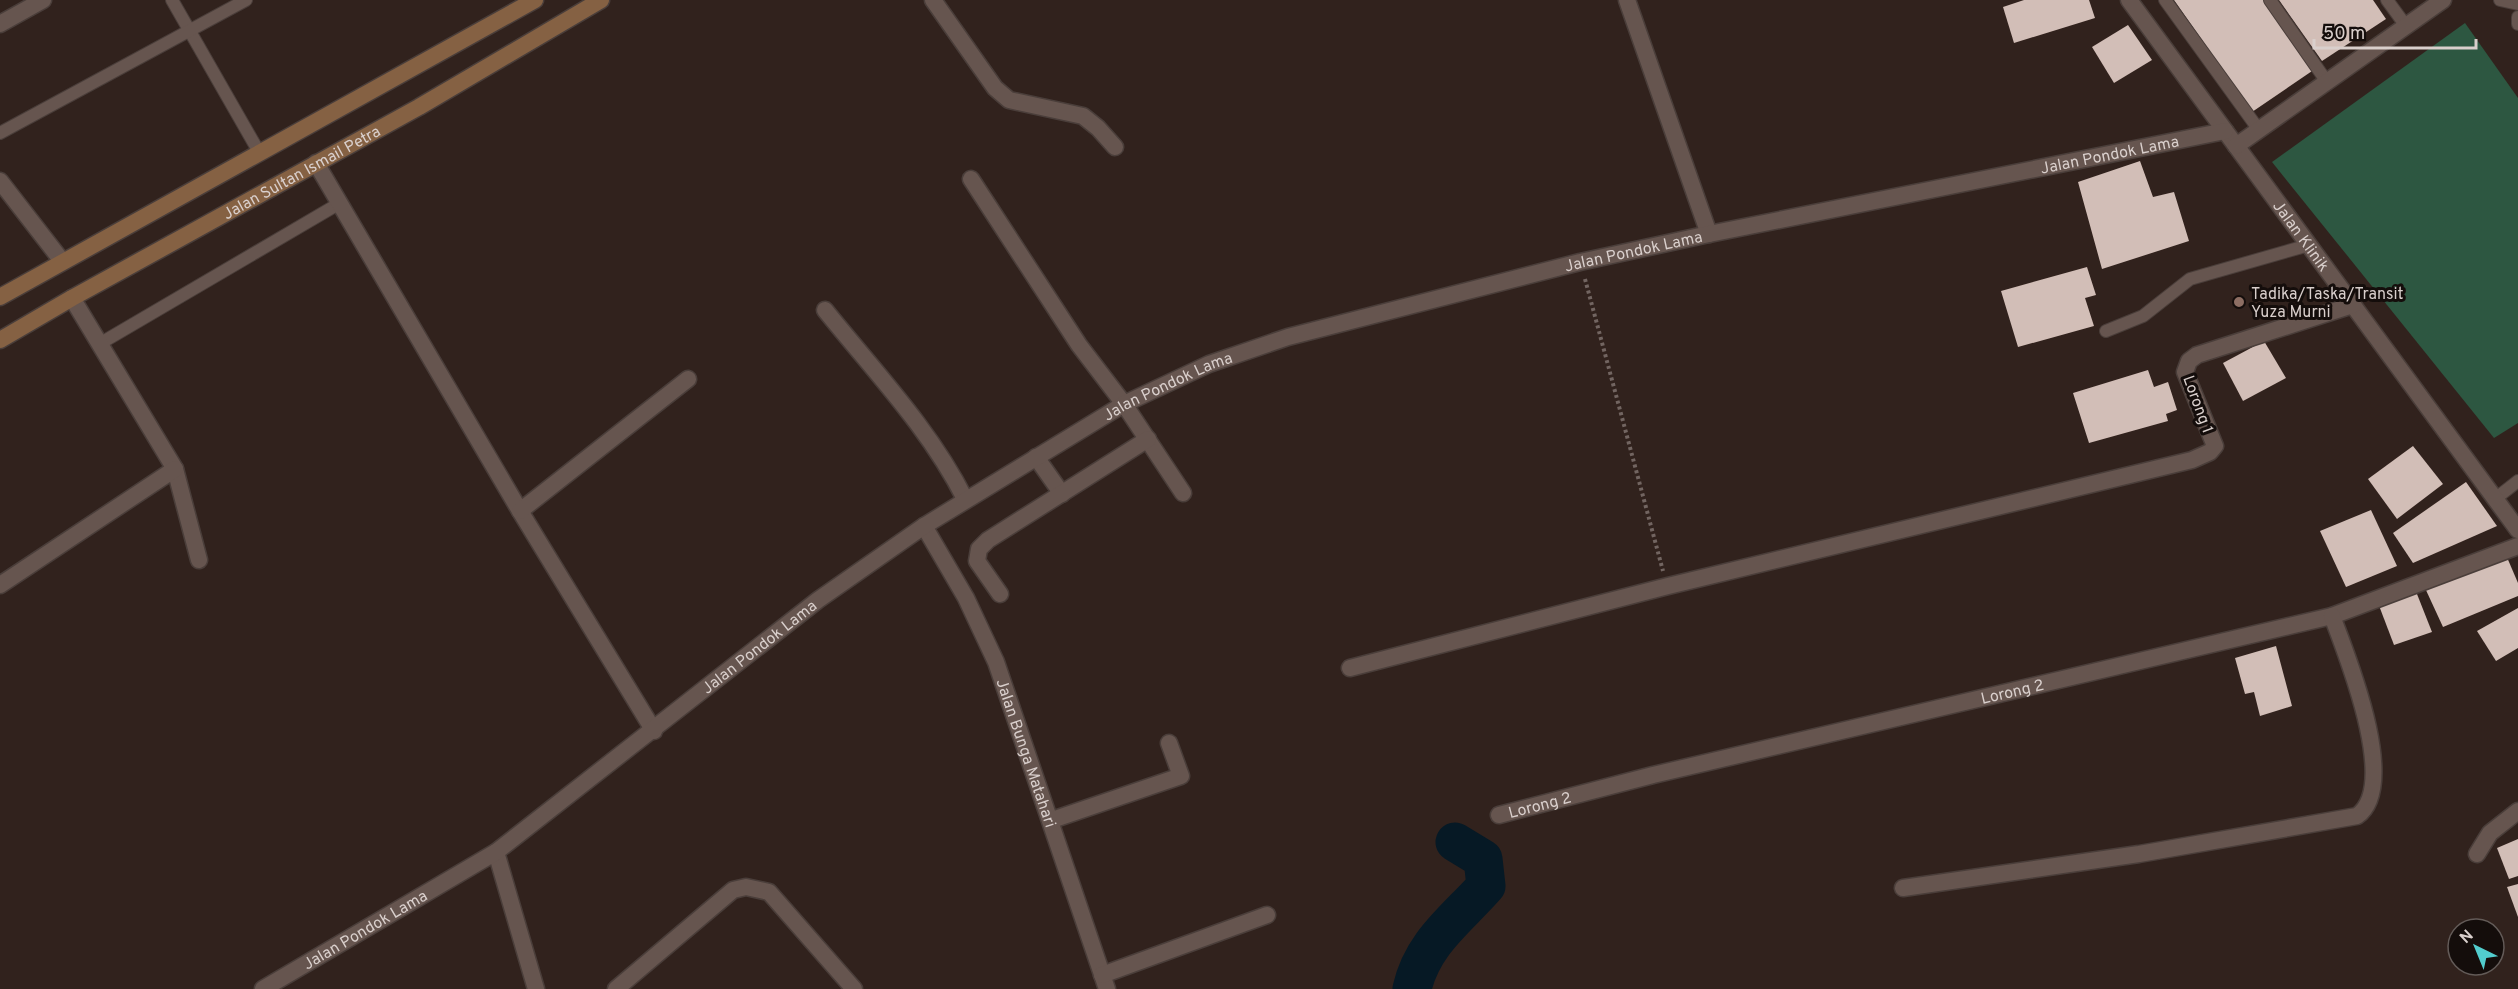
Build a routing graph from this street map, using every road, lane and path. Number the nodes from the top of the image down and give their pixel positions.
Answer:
1 (43, 0) edge
2 (172, 0) edge
3 (246, 0) edge
4 (535, 0) edge
5 (601, 0) edge
6 (933, 0) edge
7 (1627, 0) edge
8 (2129, 0) edge
9 (2164, 0) edge
10 (2270, 0) edge
11 (2387, 0) edge
12 (2443, 0) edge
13 (2500, 0) edge
14 (2518, 4) edge
15 (2518, 17) edge
16 (0, 24) edge
17 (2518, 24) edge
18 (2406, 26) junction
19 (190, 31) junction
20 (2327, 82) junction
21 (2259, 130) junction
22 (2225, 131) junction
23 (0, 133) edge
24 (2236, 146) junction
25 (1115, 147) dead end
26 (259, 152) junction
27 (316, 163) junction
28 (971, 179) dead end
29 (0, 181) edge
30 (340, 203) junction
31 (1709, 234) junction
32 (2309, 245) junction
33 (62, 261) junction
34 (1580, 262) junction
35 (0, 297) edge
36 (72, 297) junction
37 (2353, 305) junction
38 (825, 310) dead end
39 (2106, 332) dead end
40 (0, 340) edge
41 (101, 344) junction
42 (688, 379) dead end
43 (1124, 404) junction
44 (1148, 440) junction
45 (1036, 457) junction
46 (175, 469) junction
47 (2518, 481) edge
48 (1183, 493) dead end
49 (1062, 494) junction
50 (965, 499) junction
51 (2495, 500) junction
52 (520, 511) junction
53 (924, 526) junction
54 (2518, 530) edge
55 (2518, 546) edge
56 (199, 560) dead end
57 (0, 585) edge
58 (1668, 586) junction
59 (1000, 594) dead end
60 (2332, 616) junction
61 (1350, 668) dead end
62 (654, 731) junction
63 (1168, 743) dead end
64 (2518, 811) edge
65 (1499, 815) dead end
66 (1052, 820) junction
67 (496, 852) junction
68 (2477, 854) dead end
69 (1903, 888) dead end
70 (1267, 915) dead end
71 (1104, 982) edge
72 (263, 989) edge
73 (536, 989) edge
74 (616, 989) edge
75 (854, 989) edge

1 - 16 street
2 - 19 lane
3 - 19 lane
4 - 26 main road
5 - 27 main road, Jalan Sultan Ismail Petra
6 - 25 street
7 - 31 street
8 - 22 street, Jalan Klinik
9 - 21 lane
10 - 20 lane
11 - 18 lane
12 - 18 street
13 - 14 lane
15 - 17 lane
18 - 20 street
19 - 23 lane
19 - 26 lane
20 - 21 street
21 - 24 street
22 - 24 street, Jalan Klinik
22 - 31 street, Jalan Pondok Lama
24 - 32 street, Jalan Klinik
26 - 33 main road
27 - 30 street
27 - 36 main road, Jalan Sultan Ismail Petra
28 - 43 street
29 - 33 street
30 - 41 lane
30 - 52 street
31 - 34 street, Jalan Pondok Lama
32 - 37 street, Jalan Klinik
32 - 39 lane
33 - 35 main road
34 - 43 street, Jalan Pondok Lama
34 - 58 path
36 - 40 main road, Jalan Sultan Ismail Petra
36 - 41 street
37 - 51 street, Jalan Klinik
37 - 58 street, Lorong 1
38 - 50 street
41 - 46 street
42 - 52 street
43 - 44 street
43 - 45 street, Jalan Pondok Lama
44 - 48 street
44 - 49 street
45 - 49 street
45 - 50 street, Jalan Pondok Lama
46 - 56 street
46 - 57 street
47 - 51 lane
49 - 59 street
50 - 53 street, Jalan Pondok Lama
51 - 54 street, Jalan Klinik
52 - 62 street
53 - 62 street, Jalan Pondok Lama
53 - 66 street, Jalan Bunga Matahari
55 - 60 street, Lorong 2
58 - 61 street
60 - 65 street, Lorong 2
60 - 69 street
62 - 67 street, Jalan Pondok Lama
63 - 66 street
64 - 68 street
66 - 71 street, Jalan Bunga Matahari
67 - 72 street, Jalan Pondok Lama
67 - 73 street
70 - 71 street
74 - 75 street

